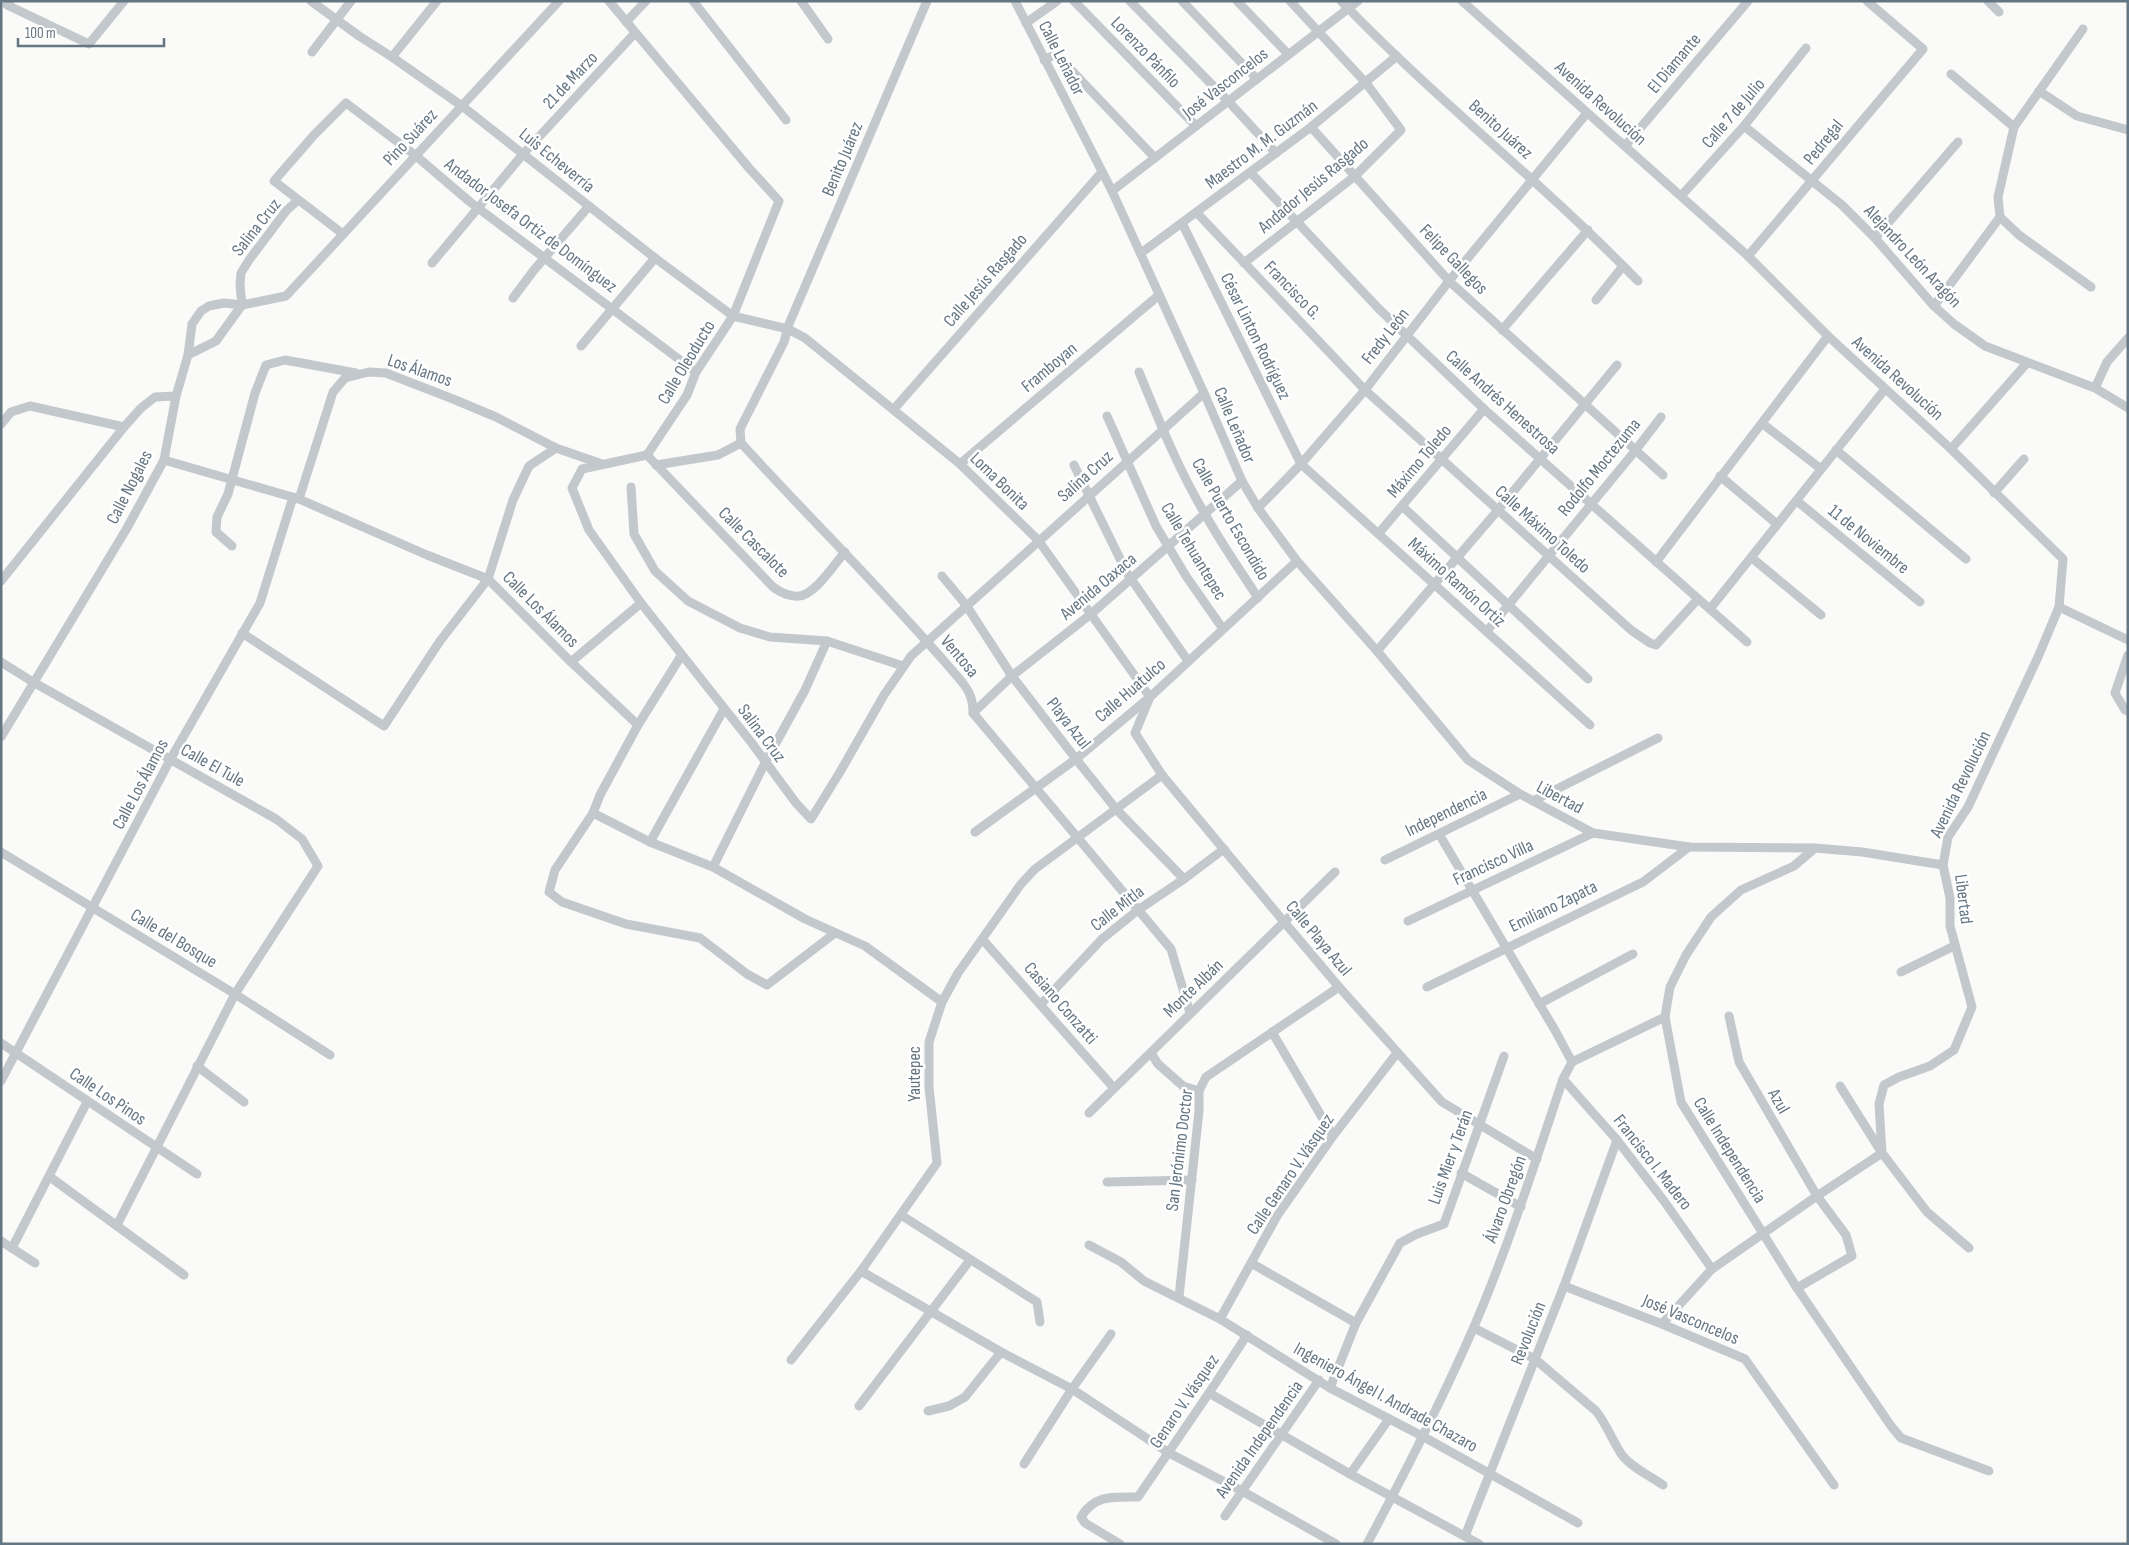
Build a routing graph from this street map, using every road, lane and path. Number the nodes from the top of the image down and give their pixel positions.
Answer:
1 (10, 1) edge
2 (124, 1) edge
3 (311, 1) edge
4 (351, 1) edge
5 (436, 1) edge
6 (559, 1) edge
7 (609, 1) edge
8 (646, 1) edge
9 (693, 1) edge
10 (800, 1) edge
11 (928, 1) edge
12 (1015, 1) edge
13 (1057, 1) edge
14 (1074, 1) edge
15 (1130, 1) edge
16 (1182, 1) edge
17 (1237, 1) edge
18 (1290, 1) edge
19 (1341, 1) edge
20 (1358, 1) edge
21 (1462, 1) edge
22 (1748, 1) edge
23 (1867, 1) edge
24 (1988, 1) edge
25 (1348, 9) junction
26 (1999, 12) dead end
27 (337, 20) junction
28 (626, 22) junction
29 (1026, 23) junction
30 (2082, 29) dead end
31 (1318, 32) junction
32 (635, 33) junction
33 (828, 39) dead end
34 (1806, 48) dead end
35 (312, 52) dead end
36 (1288, 54) junction
37 (1397, 56) junction
38 (392, 57) junction
39 (1044, 60) junction
40 (1951, 74) dead end
41 (1256, 79) junction
42 (1366, 83) junction
43 (2040, 91) junction
44 (1228, 101) junction
45 (462, 106) junction
46 (1587, 113) junction
47 (786, 120) dead end
48 (1196, 126) junction
49 (1744, 126) junction
50 (1311, 127) junction
51 (2014, 128) junction
52 (2128, 130) edge
53 (1958, 142) dead end
54 (1625, 146) junction
55 (524, 153) junction
56 (1276, 153) junction
57 (415, 155) junction
58 (1155, 158) junction
59 (1102, 172) junction
60 (1250, 173) junction
61 (1355, 176) junction
62 (1532, 179) junction
63 (1812, 182) junction
64 (1112, 191) junction
65 (1681, 196) junction
66 (298, 200) junction
67 (589, 206) junction
68 (478, 208) junction
69 (1197, 213) junction
70 (2000, 217) junction
71 (1298, 222) junction
72 (1182, 223) junction
73 (1588, 230) junction
74 (343, 234) junction
75 (1875, 238) junction
76 (1141, 253) junction
77 (1748, 256) junction
78 (544, 258) junction
79 (655, 258) junction
80 (432, 263) dead end
81 (1244, 263) junction
82 (1623, 266) junction
83 (1449, 281) junction
84 (1638, 281) dead end
85 (2091, 287) dead end
86 (1159, 295) junction
87 (286, 296) joint
88 (513, 298) dead end
89 (1596, 300) dead end
90 (242, 305) junction
91 (1934, 306) junction
92 (613, 309) junction
93 (733, 316) junction
94 (788, 329) junction
95 (1502, 330) junction
96 (1406, 336) junction
97 (1828, 336) junction
98 (2128, 338) edge
99 (581, 346) dead end
100 (188, 355) junction
101 (2026, 363) junction
102 (1617, 365) dead end
103 (696, 372) junction
104 (1139, 372) dead end
105 (358, 373) junction
106 (2095, 388) junction
107 (1885, 389) junction
108 (1365, 390) junction
109 (1204, 393) junction
110 (176, 396) junction
111 (1585, 404) junction
112 (2128, 408) edge
113 (894, 409) junction
114 (1484, 409) junction
115 (1107, 416) dead end
116 (1661, 417) dead end
117 (1, 424) edge
118 (1763, 424) junction
119 (124, 427) junction
120 (1163, 430) junction
121 (741, 443) junction
122 (556, 448) junction
123 (1951, 449) junction
124 (1836, 450) junction
125 (1635, 451) junction
126 (647, 455) junction
127 (1541, 458) junction
128 (2024, 459) dead end
129 (164, 460) junction
130 (1442, 460) junction
131 (1128, 461) junction
132 (602, 464) junction
133 (960, 464) junction
134 (1301, 464) junction
135 (656, 465) junction
136 (1074, 465) dead end
137 (1821, 469) junction
138 (1663, 475) dead end
139 (1720, 476) junction
140 (231, 479) junction
141 (1242, 481) junction
142 (631, 487) dead end
143 (1994, 493) junction
144 (1089, 495) junction
145 (296, 498) junction
146 (1797, 501) junction
147 (1591, 503) junction
148 (1403, 507) junction
149 (1258, 508) junction
150 (1498, 510) junction
151 (1205, 514) junction
152 (1778, 524) junction
153 (1379, 534) junction
154 (1038, 540) junction
155 (232, 546) dead end
156 (1168, 546) junction
157 (845, 552) junction
158 (1549, 556) junction
159 (1458, 557) junction
160 (1752, 558) junction
161 (1966, 559) dead end
162 (1297, 561) junction
163 (1656, 562) junction
164 (942, 576) dead end
165 (488, 579) junction
166 (1131, 579) junction
167 (1, 581) edge
168 (1434, 584) junction
169 (1258, 598) junction
170 (1698, 598) junction
171 (1920, 602) dead end
172 (641, 603) junction
173 (1510, 604) junction
174 (966, 605) junction
175 (2059, 607) junction
176 (1710, 609) junction
177 (1091, 614) junction
178 (1821, 616) dead end
179 (1223, 629) junction
180 (1487, 631) junction
181 (242, 633) junction
182 (2128, 640) edge
183 (827, 641) junction
184 (927, 641) junction
185 (1747, 642) dead end
186 (1377, 651) junction
187 (2128, 655) edge
188 (681, 656) junction
189 (1188, 661) junction
190 (1, 662) edge
191 (570, 662) junction
192 (903, 666) junction
193 (1012, 676) junction
194 (1588, 678) dead end
195 (33, 682) junction
196 (1150, 696) junction
197 (724, 709) junction
198 (2128, 711) edge
199 (973, 713) junction
200 (638, 725) junction
201 (1590, 726) dead end
202 (1, 737) edge
203 (1658, 738) dead end
204 (1076, 759) junction
205 (170, 760) junction
206 (765, 763) junction
207 (1162, 775) junction
208 (1035, 789) junction
209 (1520, 794) junction
210 (1532, 801) junction
211 (1116, 809) junction
212 (593, 813) junction
213 (975, 832) dead end
214 (1593, 833) junction
215 (1439, 834) junction
216 (1078, 838) junction
217 (650, 842) junction
218 (1688, 847) junction
219 (1814, 848) junction
220 (1224, 849) junction
221 (1, 852) edge
222 (1385, 860) dead end
223 (1943, 865) junction
224 (713, 867) junction
225 (1335, 872) dead end
226 (1184, 879) junction
227 (1471, 890) junction
228 (93, 908) junction
229 (1138, 910) junction
230 (1408, 921) dead end
231 (1285, 923) junction
232 (835, 932) junction
233 (983, 940) junction
234 (1954, 946) junction
235 (1506, 947) junction
236 (1634, 954) dead end
237 (1901, 972) dead end
238 (1339, 987) junction
239 (1427, 987) dead end
240 (235, 994) junction
241 (942, 1002) junction
242 (1041, 1004) junction
243 (1539, 1004) junction
244 (1190, 1013) junction
245 (1729, 1016) dead end
246 (1665, 1017) junction
247 (1272, 1032) junction
248 (1, 1043) edge
249 (16, 1052) junction
250 (1150, 1053) junction
251 (1397, 1053) junction
252 (330, 1055) dead end
253 (1504, 1056) dead end
254 (1572, 1062) junction
255 (197, 1066) junction
256 (1563, 1079) junction
257 (1, 1081) edge
258 (1840, 1086) dead end
259 (1113, 1087) junction
260 (1199, 1091) junction
261 (87, 1102) junction
262 (244, 1102) dead end
263 (1089, 1113) dead end
264 (1479, 1124) junction
265 (1333, 1136) junction
266 (1617, 1140) junction
267 (156, 1147) junction
268 (1882, 1153) junction
269 (1537, 1159) junction
270 (1461, 1173) junction
271 (197, 1174) dead end
272 (50, 1176) junction
273 (1192, 1180) junction
274 (1107, 1182) dead end
275 (1817, 1196) junction
276 (1521, 1207) junction
277 (901, 1215) junction
278 (117, 1224) junction
279 (1762, 1233) junction
280 (1, 1241) edge
281 (1089, 1245) dead end
282 (12, 1248) junction
283 (1969, 1248) dead end
284 (970, 1260) junction
285 (35, 1263) dead end
286 (1251, 1263) junction
287 (1712, 1269) junction
288 (861, 1271) junction
289 (184, 1275) dead end
290 (1564, 1286) junction
291 (1798, 1288) junction
292 (1179, 1297) junction
293 (932, 1312) junction
294 (1220, 1319) junction
295 (1040, 1322) dead end
296 (1356, 1324) junction
297 (1662, 1324) junction
298 (1474, 1328) junction
299 (1111, 1334) dead end
300 (1247, 1335) junction
301 (1002, 1352) junction
302 (1535, 1359) junction
303 (791, 1360) dead end
304 (1319, 1380) junction
305 (1330, 1388) junction
306 (1072, 1389) junction
307 (1209, 1394) junction
308 (859, 1406) dead end
309 (928, 1411) dead end
310 (1389, 1420) junction
311 (1282, 1434) junction
312 (1424, 1437) junction
313 (1169, 1453) junction
314 (1024, 1464) dead end
315 (1989, 1472) dead end
316 (1490, 1473) junction
317 (1350, 1474) junction
318 (1663, 1484) dead end
319 (1834, 1486) dead end
320 (1242, 1491) junction
321 (1392, 1497) junction
322 (1225, 1516) dead end
323 (1578, 1524) dead end
324 (1464, 1536) junction
325 (1120, 1544) edge
326 (1336, 1544) edge
327 (1367, 1544) edge
328 (1479, 1544) edge

1 - 2 street
3 - 27 street, Luis Echeverría
4 - 27 street
5 - 38 street
6 - 45 street, Pino Suárez
7 - 28 street
8 - 28 street
9 - 47 street
10 - 33 street
11 - 94 street, Benito Juárez
12 - 29 street, Calle Leñador
13 - 29 street
14 - 48 street, Lorenzo Pánfilo
15 - 44 street
16 - 41 street
17 - 36 street
18 - 31 street
19 - 25 street, Benito Juárez
20 - 25 street, José Vasconcelos
21 - 46 street, Avenida Revolución
22 - 54 street, El Diamante
23 - 63 street, Pedregal
24 - 26 street
25 - 31 street, José Vasconcelos
25 - 37 street, Benito Juárez
27 - 35 street
27 - 38 street, Luis Echeverría
28 - 32 street
29 - 39 street, Calle Leñador
30 - 43 street
31 - 36 street, José Vasconcelos
31 - 42 street
32 - 55 street, 21 de Marzo
32 - 93 street, Calle Oleoducto
34 - 49 street, Calle 7 de Julio
36 - 41 street, José Vasconcelos
37 - 42 street, Maestro M. M. Guzmán
37 - 62 street, Benito Juárez
38 - 45 street, Luis Echeverría
39 - 58 street
39 - 59 street, Calle Leñador
40 - 51 street
41 - 44 street, José Vasconcelos
42 - 50 street, Maestro M. M. Guzmán
42 - 61 street, Andador Jesús Rasgado
43 - 51 street
43 - 52 street
44 - 48 street, José Vasconcelos
44 - 56 street
45 - 55 street, Luis Echeverría
45 - 57 street, Pino Suárez
46 - 54 street, Avenida Revolución
46 - 62 street, Fredy León
48 - 58 street, José Vasconcelos
49 - 63 street, Alejandro León Aragón
49 - 65 street, Calle 7 de Julio
50 - 56 street, Maestro M. M. Guzmán
50 - 61 street, Felipe Gallegos
51 - 70 street
53 - 75 street
54 - 65 street, Avenida Revolución
55 - 67 street, Luis Echeverría
55 - 68 street, 21 de Marzo
56 - 60 street, Maestro M. M. Guzmán
57 - 66 street, Andador Josefa Ortiz de Domínguez
57 - 68 street, Andador Josefa Ortiz de Domínguez
57 - 74 street, Pino Suárez
58 - 64 street, José Vasconcelos
59 - 64 street, Calle Leñador
59 - 113 street, Calle Jesús Rasgado
60 - 69 street, Maestro M. M. Guzmán
60 - 71 street, Calle Andrés Henestrosa
61 - 71 street, Andador Jesús Rasgado
61 - 83 street, Felipe Gallegos
62 - 73 street, Benito Juárez
62 - 83 street, Fredy León
63 - 75 street, Alejandro León Aragón
63 - 77 street, Pedregal
64 - 76 street, Calle Leñador
65 - 77 street, Avenida Revolución
66 - 74 street
66 - 90 street, Salina Cruz
67 - 78 street
67 - 79 street, Luis Echeverría
68 - 78 street, Andador Josefa Ortiz de Domínguez
68 - 80 street, 21 de Marzo
69 - 72 street, Maestro M. M. Guzmán
69 - 81 street, Francisco G.
70 - 85 street
70 - 91 street
71 - 81 street, Andador Jesús Rasgado
71 - 96 street, Calle Andrés Henestrosa
72 - 76 street, Maestro M. M. Guzmán
72 - 134 street, César Linton Rodríguez
73 - 82 street, Benito Juárez
73 - 95 street
74 - 87 street, Pino Suárez
75 - 91 street, Alejandro León Aragón
76 - 86 street, Calle Leñador
77 - 97 street, Avenida Revolución
78 - 88 street
78 - 92 street, Andador Josefa Ortiz de Domínguez
79 - 92 street
79 - 93 street, Luis Echeverría
81 - 108 street, Francisco G.
82 - 84 street, Benito Juárez
82 - 89 street
83 - 95 street, Felipe Gallegos
83 - 96 street, Fredy León
86 - 109 street, Calle Leñador
86 - 133 street, Framboyan
87 - 90 street, Calle Nogales
90 - 100 street
90 - 100 street, Calle Nogales
91 - 101 street, Alejandro León Aragón
92 - 99 street
92 - 103 street, Andador Josefa Ortiz de Domínguez
93 - 94 street, Luis Echeverría
93 - 103 street, Calle Oleoducto
94 - 113 street, Loma Bonita
94 - 121 street
95 - 111 street, Felipe Gallegos
96 - 108 street, Fredy León
96 - 114 street, Calle Andrés Henestrosa
97 - 107 street, Avenida Revolución
97 - 118 street
98 - 106 street
100 - 110 street, Calle Nogales
101 - 106 street, Alejandro León Aragón
101 - 123 street
102 - 111 street
103 - 126 street, Calle Oleoducto
104 - 120 street, Calle Puerto Escondido
105 - 122 street, Los Álamos
105 - 140 street, Los Álamos
105 - 145 street
106 - 112 street, Alejandro León Aragón
107 - 123 street, Avenida Revolución
107 - 124 street
108 - 130 street, Calle Máximo Toledo
108 - 134 street, Fredy León
109 - 120 street, Salina Cruz
109 - 141 street, Calle Leñador
110 - 119 street
110 - 129 street, Calle Nogales
111 - 125 street, Felipe Gallegos
111 - 127 street
113 - 133 street, Loma Bonita
114 - 127 street, Calle Andrés Henestrosa
114 - 130 street, Máximo Toledo
115 - 131 street, Calle Tehuantepec
116 - 125 street, Rodolfo Moctezuma
117 - 119 street
118 - 137 street
118 - 139 street
119 - 167 street
120 - 131 street, Salina Cruz
120 - 151 street, Calle Puerto Escondido
121 - 135 street
121 - 157 street, Ventosa
122 - 132 street, Los Álamos
122 - 165 street
123 - 143 street, Avenida Revolución
124 - 137 street
124 - 161 street
125 - 138 street, Felipe Gallegos
125 - 147 street, Rodolfo Moctezuma
126 - 132 street
126 - 135 street, Calle Cascalote
127 - 147 street, Calle Andrés Henestrosa
127 - 150 street
128 - 143 street
129 - 140 street, Calle Los Álamos
129 - 195 street, Calle Nogales
130 - 148 street, Máximo Toledo
130 - 150 street, Calle Máximo Toledo
131 - 144 street, Salina Cruz
131 - 156 street, Calle Tehuantepec
132 - 172 street, Salina Cruz
133 - 154 street, Loma Bonita
134 - 149 street, Fredy León
134 - 153 street, Máximo Ramón Ortiz
135 - 157 street, Calle Cascalote
136 - 144 street
137 - 146 street
139 - 152 street
139 - 163 street
140 - 145 street, Calle Los Álamos
140 - 155 street
141 - 149 street, Calle Leñador
141 - 151 street, Avenida Oaxaca
142 - 183 street
143 - 175 street, Avenida Revolución
144 - 154 street, Salina Cruz
144 - 166 street
145 - 165 street, Calle Los Álamos
145 - 181 street, Calle Los Álamos
146 - 152 street
146 - 171 street, 11 de Noviembre
147 - 158 street, Rodolfo Moctezuma
147 - 163 street, Calle Andrés Henestrosa
148 - 153 street, Máximo Toledo
148 - 159 street
149 - 162 street, Calle Leñador
150 - 158 street, Calle Máximo Toledo
150 - 159 street
151 - 156 street, Avenida Oaxaca
151 - 169 street, Calle Puerto Escondido
152 - 160 street
153 - 168 street, Máximo Ramón Ortiz
154 - 174 street, Salina Cruz
154 - 177 street, Loma Bonita
156 - 166 street, Avenida Oaxaca
156 - 179 street, Calle Tehuantepec
157 - 184 street, Ventosa
158 - 170 street, Calle Máximo Toledo
158 - 173 street, Rodolfo Moctezuma
159 - 168 street
159 - 173 street
160 - 176 street
160 - 178 street
162 - 169 street, Calle Huatulco
162 - 186 street, Calle Leñador
163 - 170 street, Calle Andrés Henestrosa
164 - 174 street, Playa Azul
165 - 181 street
165 - 191 street, Calle Los Álamos
166 - 177 street, Avenida Oaxaca
166 - 189 street
168 - 180 street, Máximo Ramón Ortiz
168 - 186 street
169 - 179 street, Calle Huatulco
170 - 176 street, Calle Andrés Henestrosa
172 - 188 street, Salina Cruz
172 - 191 street
173 - 180 street, Rodolfo Moctezuma
173 - 194 street
174 - 184 street, Salina Cruz
174 - 193 street, Playa Azul
175 - 182 street
175 - 223 street, Avenida Revolución
176 - 185 street, Calle Andrés Henestrosa
177 - 193 street, Avenida Oaxaca
177 - 196 street, Loma Bonita
179 - 189 street, Calle Huatulco
180 - 201 street, Máximo Ramón Ortiz
181 - 205 street, Calle Los Álamos
183 - 192 street
183 - 206 street
184 - 192 street, Salina Cruz
184 - 199 street, Ventosa
186 - 209 street, Calle Leñador
187 - 198 street
188 - 197 street, Salina Cruz
188 - 200 street
189 - 196 street, Calle Huatulco
190 - 195 street, Calle El Tule
191 - 200 street, Calle Los Álamos
192 - 206 street, Salina Cruz
193 - 199 street, Avenida Oaxaca
193 - 204 street, Playa Azul
195 - 202 street, Calle Nogales
195 - 205 street, Calle El Tule
196 - 204 street, Calle Huatulco
196 - 207 street, Calle Playa Azul
197 - 206 street, Salina Cruz
197 - 217 street
199 - 208 street, Ventosa
200 - 212 street
203 - 210 street
204 - 208 street, Calle Huatulco
204 - 211 street, Playa Azul
205 - 228 street, Calle Los Álamos
205 - 240 street, Calle El Tule
206 - 224 street
207 - 211 street, Yautepec
207 - 220 street, Calle Playa Azul
208 - 213 street, Calle Huatulco
208 - 216 street, Ventosa
209 - 210 street, Libertad
209 - 215 street, Independencia
210 - 214 street, Libertad
211 - 216 street, Yautepec
211 - 226 street, Playa Azul
212 - 217 street
212 - 232 street
214 - 218 street, Libertad
214 - 227 street, Francisco Villa
215 - 222 street, Independencia
215 - 227 street
216 - 229 street, Ventosa
216 - 233 street, Yautepec
217 - 224 street
218 - 219 street, Libertad
218 - 235 street, Emiliano Zapata
219 - 223 street, Libertad
219 - 246 street, Calle Independencia
220 - 226 street, Calle Mitla
220 - 231 street, Calle Playa Azul
221 - 228 street, Calle del Bosque
223 - 234 street, Libertad
224 - 232 street
225 - 231 street, Monte Albán
226 - 229 street, Calle Mitla
227 - 230 street, Francisco Villa
227 - 235 street
228 - 240 street, Calle del Bosque
228 - 249 street, Calle Los Álamos
229 - 242 street, Calle Mitla
229 - 244 street, Ventosa
231 - 238 street, Calle Playa Azul
231 - 244 street, Monte Albán
232 - 241 street
233 - 241 street, Yautepec
233 - 242 street, Casiano Conzatti
234 - 237 street
234 - 268 street, Libertad
235 - 239 street, Emiliano Zapata
235 - 243 street
236 - 243 street
238 - 247 street, San Jerónimo Doctor
238 - 251 street, Calle Playa Azul
240 - 252 street, Calle del Bosque
240 - 255 street
241 - 277 street, Yautepec
242 - 259 street, Casiano Conzatti
243 - 254 street
244 - 250 street, Monte Albán
245 - 275 street, Azul
246 - 254 street
246 - 279 street, Calle Independencia
247 - 260 street, San Jerónimo Doctor
247 - 265 street
248 - 249 street, Calle Los Pinos
249 - 257 street, Calle Los Álamos
249 - 261 street, Calle Los Pinos
250 - 259 street, Monte Albán
250 - 260 street
251 - 264 street, Calle Playa Azul
251 - 265 street, Calle Genaro V. Vásquez
253 - 264 street, Luis Mier y Terán
254 - 256 street
255 - 262 street
255 - 267 street
256 - 266 street, Francisco I. Madero
256 - 269 street, Álvaro Obregón
258 - 268 street
259 - 263 street, Monte Albán
260 - 273 street, San Jerónimo Doctor
261 - 267 street, Calle Los Pinos
261 - 272 street
264 - 269 street, Calle Playa Azul
264 - 270 street, Luis Mier y Terán
265 - 286 street, Calle Genaro V. Vásquez
266 - 287 street, Francisco I. Madero
266 - 290 street, Revolución
267 - 271 street, Calle Los Pinos
267 - 278 street
268 - 275 street
268 - 283 street
269 - 276 street, Álvaro Obregón
270 - 276 street
270 - 296 street, Luis Mier y Terán
272 - 278 street
272 - 282 street
273 - 274 street
273 - 292 street, San Jerónimo Doctor
275 - 279 street
275 - 291 street, Azul
276 - 298 street, Álvaro Obregón
277 - 284 street
277 - 288 street, Yautepec
278 - 289 street
279 - 287 street
279 - 291 street, Calle Independencia
280 - 282 street
281 - 292 street, Ingeniero Ángel l. Andrade Chazaro
282 - 285 street
284 - 293 street
284 - 295 street
286 - 294 street, Calle Genaro V. Vásquez
286 - 296 street
287 - 297 street
288 - 293 street
288 - 303 street, Yautepec
290 - 297 street, José Vasconcelos
290 - 302 street, Revolución
291 - 315 street, Calle Independencia
292 - 294 street, Ingeniero Ángel l. Andrade Chazaro
293 - 301 street
293 - 308 street
294 - 300 street, Ingeniero Ángel l. Andrade Chazaro
296 - 305 street
297 - 319 street, José Vasconcelos
298 - 302 street
298 - 312 street, Álvaro Obregón
299 - 306 street
300 - 304 street, Ingeniero Ángel l. Andrade Chazaro
300 - 307 street, Genaro V. Vásquez
301 - 306 street
301 - 309 street
302 - 316 street, Revolución
302 - 318 street
304 - 305 street, Ingeniero Ángel l. Andrade Chazaro
304 - 311 street, Avenida Independencia
305 - 310 street, Ingeniero Ángel l. Andrade Chazaro
306 - 313 street
306 - 314 street
307 - 311 street
307 - 313 street, Genaro V. Vásquez
310 - 312 street, Ingeniero Ángel l. Andrade Chazaro
310 - 317 street
311 - 317 street
311 - 320 street, Avenida Independencia
312 - 316 street, Ingeniero Ángel l. Andrade Chazaro
312 - 321 street, Álvaro Obregón
313 - 320 street
313 - 325 street, Genaro V. Vásquez
316 - 323 street, Ingeniero Ángel l. Andrade Chazaro
316 - 324 street, Revolución
317 - 321 street
320 - 322 street, Avenida Independencia
320 - 326 street
321 - 324 street
321 - 327 street, Álvaro Obregón
324 - 328 street

